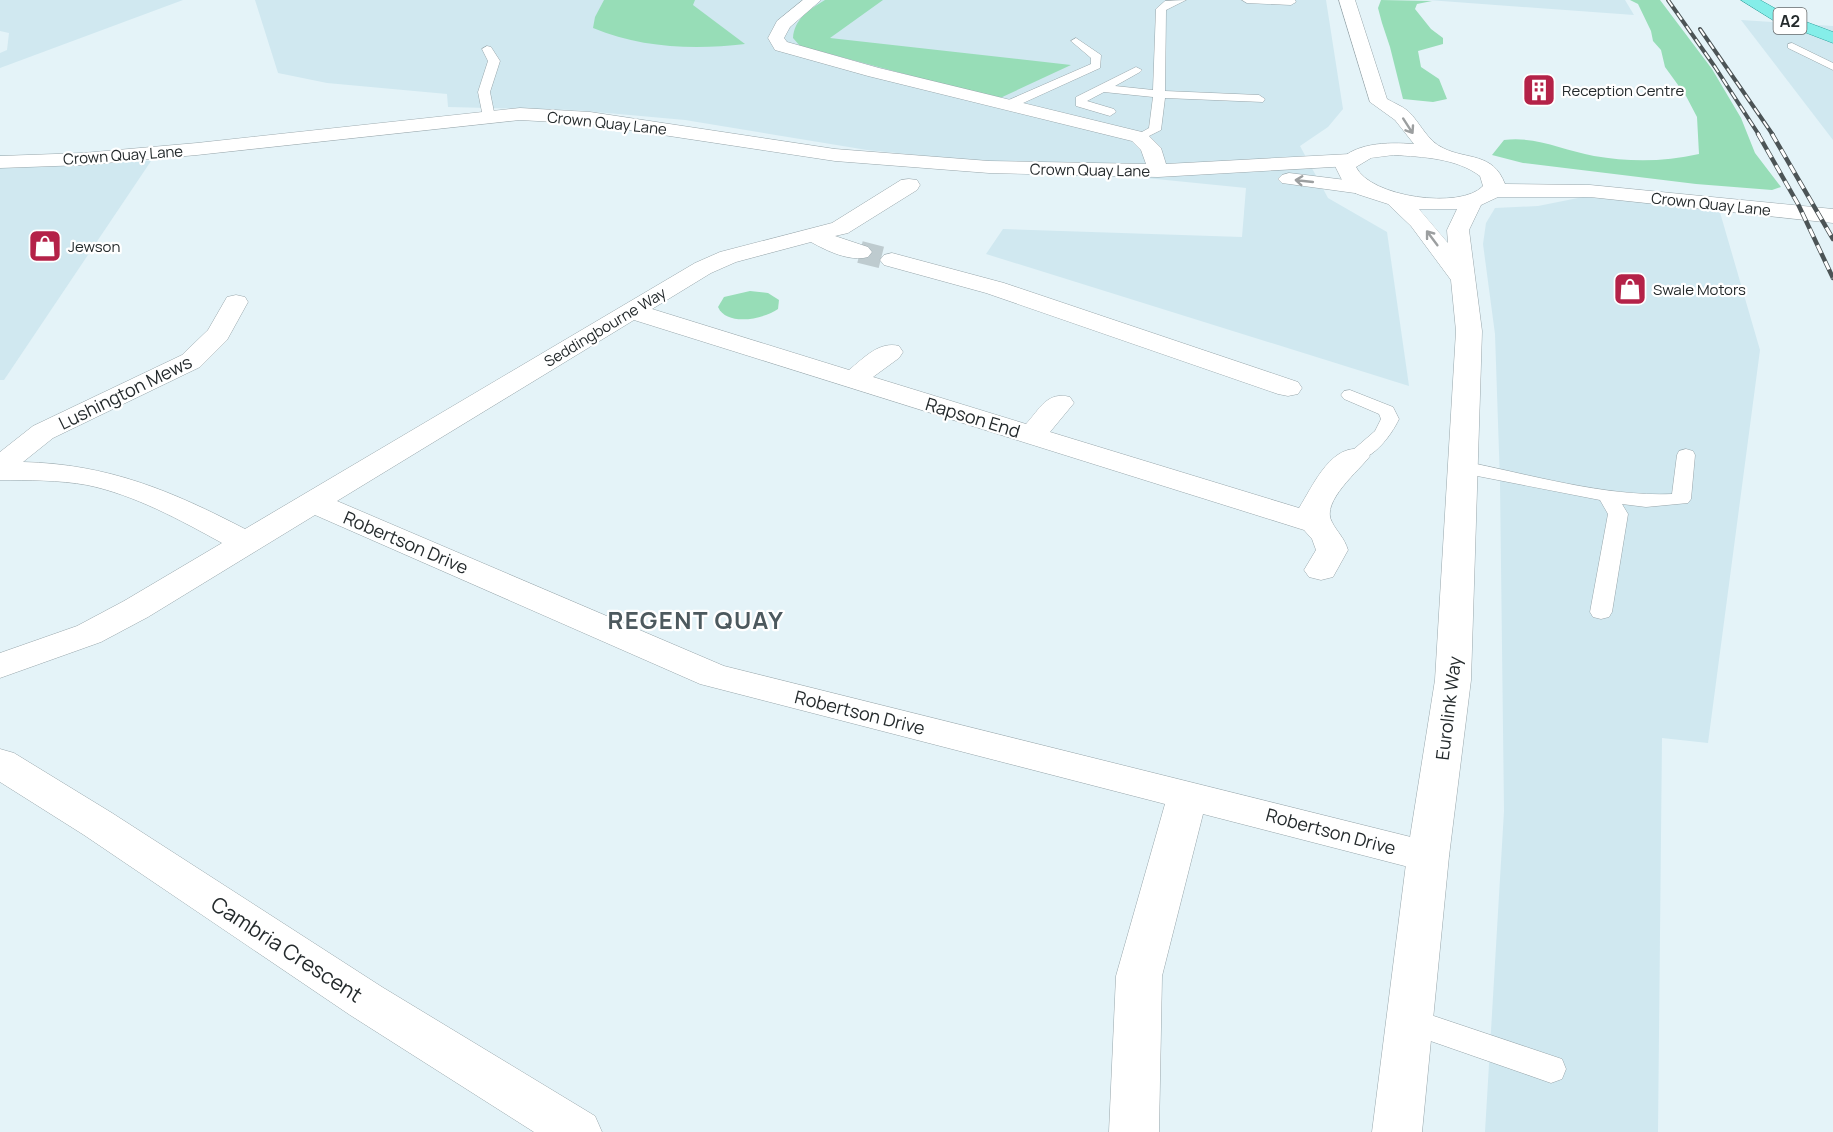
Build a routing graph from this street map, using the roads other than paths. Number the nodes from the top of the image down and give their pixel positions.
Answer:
1 (813, 0) edge
2 (1181, 0) edge
3 (1247, 0) edge
4 (1347, 0) edge
5 (1749, 0) edge
6 (1291, 2) dead end
7 (1833, 38) edge
8 (1076, 40) dead end
9 (1792, 46) dead end
10 (487, 49) dead end
11 (1833, 67) edge
12 (1136, 70) dead end
13 (1101, 88) junction
14 (1159, 94) junction
15 (1259, 99) dead end
16 (1379, 102) junction
17 (1008, 105) junction
18 (1110, 112) dead end
19 (489, 117) junction
20 (1139, 137) junction
21 (1364, 144) junction
22 (1435, 152) junction
23 (0, 162) edge
24 (1482, 168) junction
25 (1213, 170) junction
26 (1158, 171) junction
27 (909, 185) dead end
28 (1362, 188) junction
29 (1590, 191) junction
30 (1482, 195) junction
31 (1395, 199) junction
32 (1833, 216) edge
33 (816, 236) junction
34 (860, 252) tunnel mouth
35 (892, 260) tunnel mouth
36 (1465, 281) junction
37 (236, 302) dead end
38 (631, 311) junction
39 (891, 352) dead end
40 (852, 380) junction
41 (1288, 388) dead end
42 (1350, 395) dead end
43 (1059, 403) dead end
44 (1032, 435) junction
45 (1686, 455) dead end
46 (1355, 456) joint
47 (1462, 467) junction
48 (0, 470) edge
49 (1607, 496) junction
50 (315, 503) junction
51 (1315, 523) junction
52 (247, 543) junction
53 (1321, 570) dead end
54 (1600, 612) dead end
55 (0, 666) edge
56 (0, 763) edge
57 (1188, 795) junction
58 (1428, 856) junction
59 (1410, 1020) junction
60 (1551, 1069) dead end
61 (577, 1132) edge
62 (1134, 1132) edge
63 (1397, 1132) edge

1 - 17 street
2 - 14 lane
3 - 6 lane
4 - 16 street
5 - 7 main road, A2
8 - 17 lane
9 - 11 lane
10 - 19 lane
12 - 13 lane
13 - 14 lane
13 - 18 lane
14 - 15 lane
14 - 20 lane
16 - 21 street
16 -> 22 street
17 - 20 street
19 - 23 street, Crown Quay Lane
19 - 26 street, Crown Quay Lane
20 - 26 street
21 - 22 street, Crown Quay Lane
21 - 25 street, Crown Quay Lane
21 - 28 street
22 - 24 street, Crown Quay Lane
24 - 29 street, Crown Quay Lane
24 - 30 street
25 - 26 street, Crown Quay Lane
28 -> 25 street, Crown Quay Lane
27 - 33 street, Seddingbourne Way
28 - 31 street, Crown Quay Lane
29 - 30 street, Crown Quay Lane
29 - 32 street, Crown Quay Lane
30 - 31 street, Crown Quay Lane
30 - 36 street, Eurolink Way
36 -> 31 street
33 - 34 street
33 - 38 street, Seddingbourne Way
35 - 41 street
36 - 47 street, Eurolink Way
37 - 48 street, Lushington Mews
38 - 40 street, Rapson End
38 - 50 street, Seddingbourne Way
39 - 40 street
40 - 44 street, Rapson End
42 - 46 lane
43 - 44 street
44 - 51 street, Rapson End
45 - 49 lane
46 - 51 street
47 - 49 lane
47 - 58 street, Eurolink Way
48 - 52 street
49 - 54 lane
50 - 52 street
50 - 57 street, Robertson Drive
51 - 53 street
52 - 55 street
56 - 61 street, Cambria Crescent
57 - 58 street, Robertson Drive
57 - 62 street
58 - 59 street, Eurolink Way
59 - 60 lane
59 - 63 street, Eurolink Way

